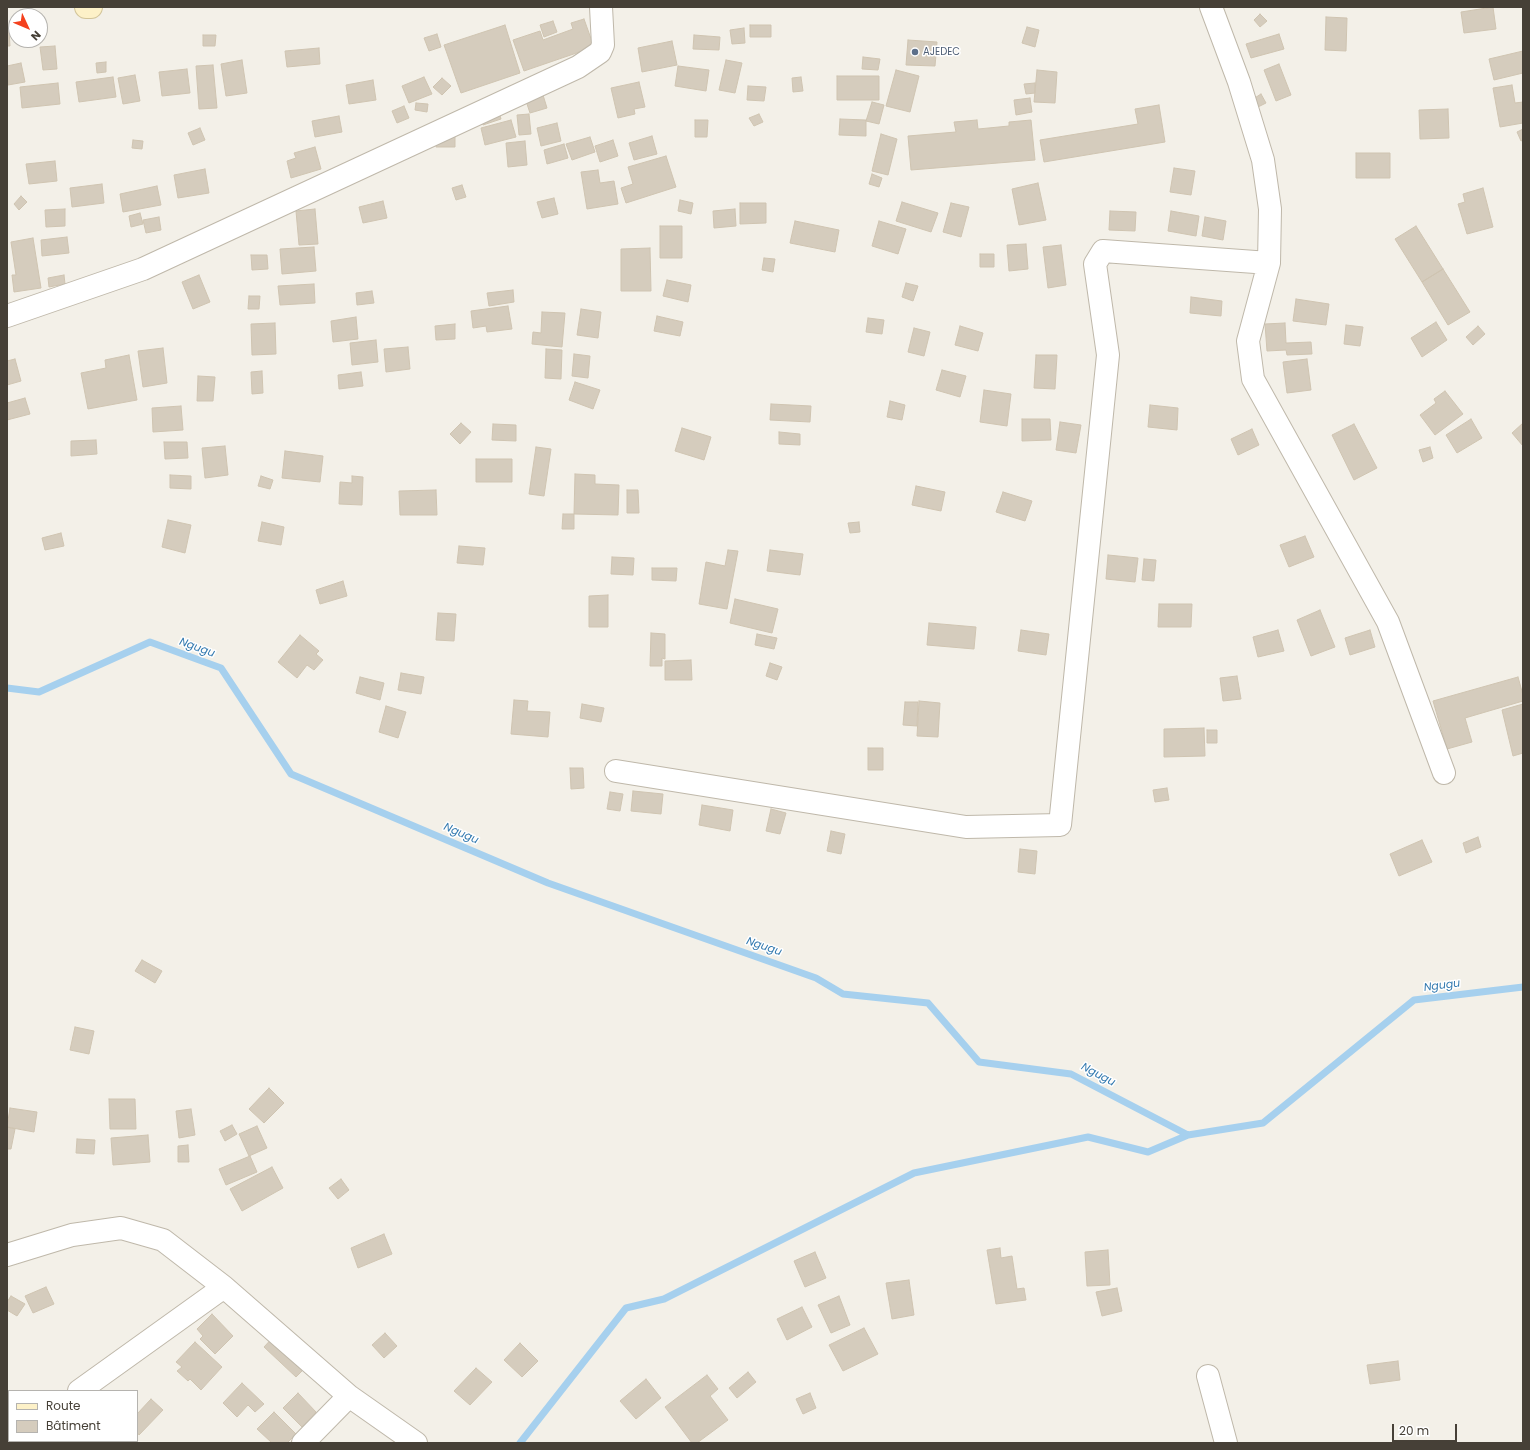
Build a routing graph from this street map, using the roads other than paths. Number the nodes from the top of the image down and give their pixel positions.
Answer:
1 (86, 7) edge
2 (91, 7) edge
3 (601, 7) edge
4 (1211, 7) edge
5 (1270, 263) junction
6 (7, 316) edge
7 (616, 771) dead end
8 (1444, 773) dead end
9 (7, 1255) edge
10 (224, 1287) junction
11 (1208, 1376) dead end
12 (80, 1390) edge
13 (349, 1396) junction
14 (303, 1443) edge
15 (416, 1443) edge
16 (1226, 1443) edge

1 - 2 main road
3 - 6 street
4 - 5 street
5 - 7 street
5 - 8 street
9 - 10 street
10 - 12 street
10 - 13 street
11 - 16 street
13 - 14 street
13 - 15 street

